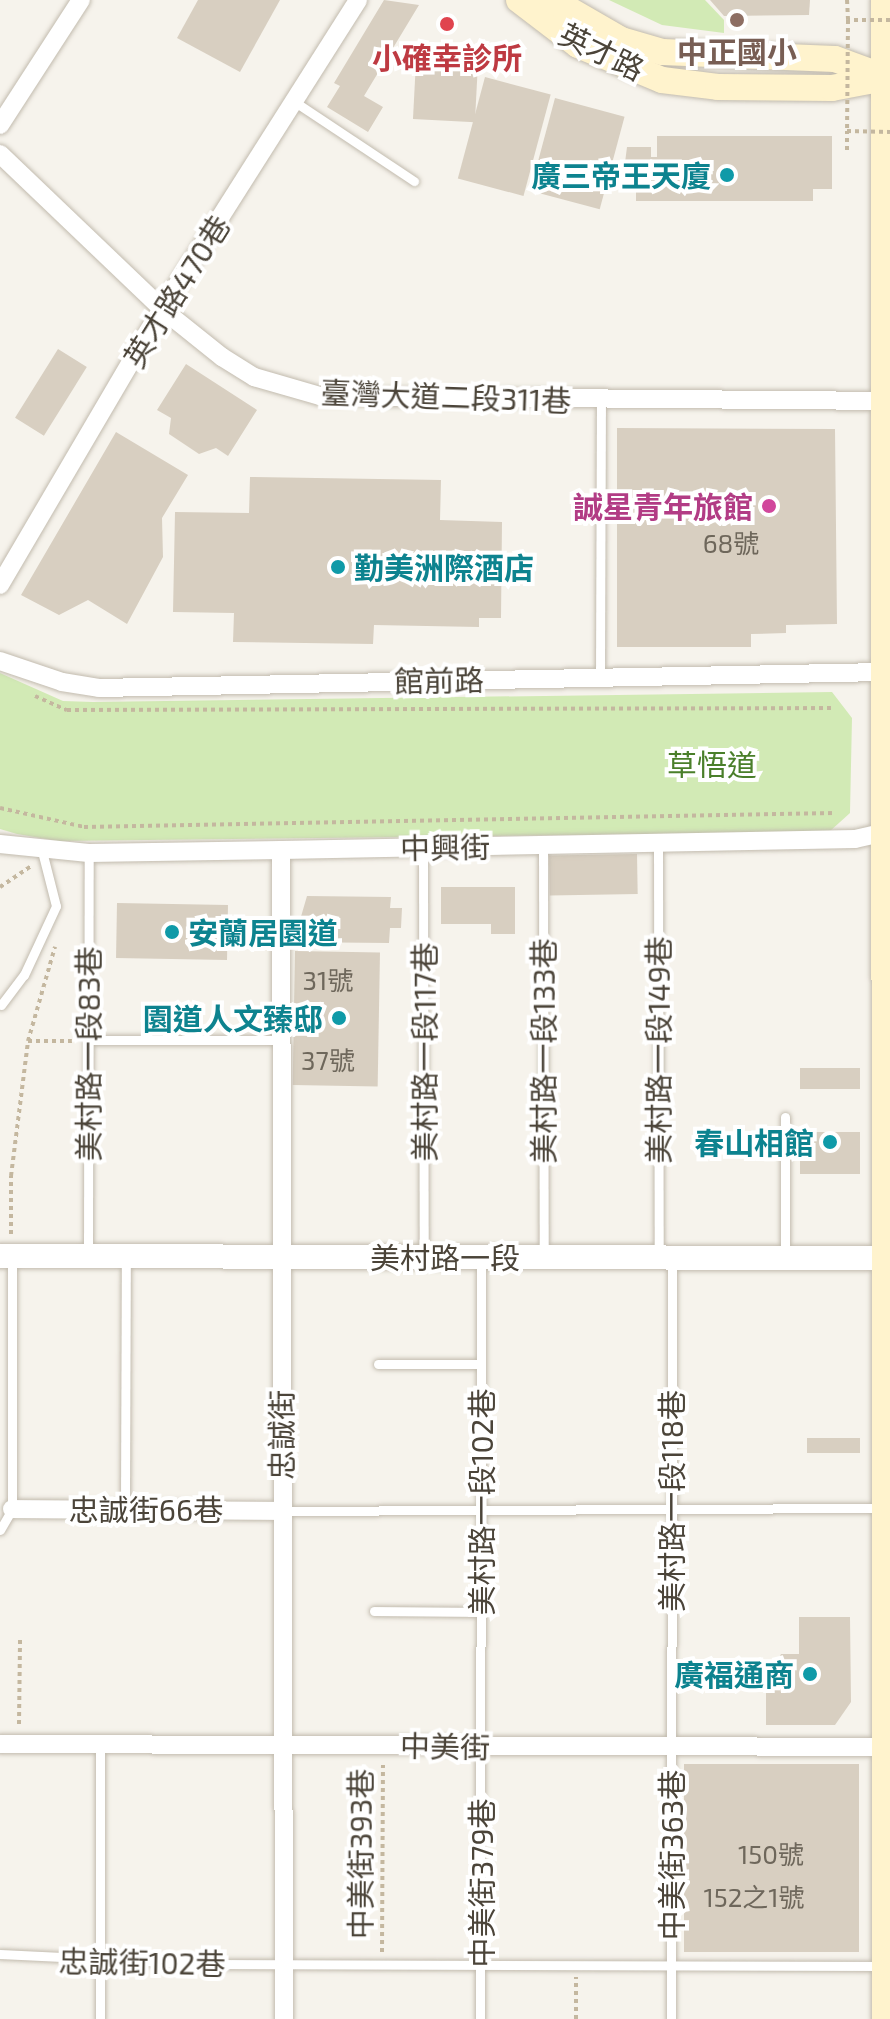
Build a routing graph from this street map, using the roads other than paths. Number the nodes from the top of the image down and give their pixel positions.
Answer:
1 (81, 0) edge
2 (358, 0) edge
3 (519, 0) edge
4 (552, 0) edge
5 (884, 0) edge
6 (887, 77) edge
7 (295, 102) junction
8 (0, 125) edge
9 (0, 154) edge
10 (414, 181) dead end
11 (162, 309) junction
12 (601, 400) junction
13 (886, 401) edge
14 (0, 585) edge
15 (0, 661) edge
16 (881, 672) junction
17 (600, 676) junction
18 (886, 831) edge
19 (658, 843) junction
20 (0, 844) edge
21 (543, 845) junction
22 (423, 847) junction
23 (281, 850) junction
24 (42, 851) junction
25 (89, 853) junction
26 (1, 1005) edge
27 (887, 1036) edge
28 (88, 1040) junction
29 (281, 1040) junction
30 (785, 1117) dead end
31 (6, 1256) edge
32 (88, 1256) junction
33 (126, 1256) junction
34 (281, 1256) junction
35 (424, 1257) junction
36 (481, 1257) junction
37 (544, 1257) junction
38 (665, 1257) junction
39 (785, 1257) junction
40 (887, 1258) edge
41 (378, 1364) dead end
42 (481, 1364) junction
43 (125, 1507) junction
44 (12, 1509) junction
45 (671, 1510) junction
46 (281, 1511) junction
47 (481, 1511) junction
48 (886, 1516) edge
49 (0, 1530) edge
50 (374, 1611) dead end
51 (482, 1612) junction
52 (9, 1744) edge
53 (100, 1744) junction
54 (283, 1746) junction
55 (482, 1746) junction
56 (671, 1746) junction
57 (887, 1747) edge
58 (0, 1954) edge
59 (101, 1963) junction
60 (481, 1963) junction
61 (284, 1964) junction
62 (671, 1964) junction
63 (888, 1966) edge
64 (100, 2019) edge
65 (284, 2019) edge
66 (480, 2019) edge
67 (671, 2019) edge
68 (885, 2019) edge

1 - 8 street
2 - 7 street, 英才路470巷
3 - 6 main road, 英才路
4 - 6 main road, 英才路
5 - 6 main road
6 - 13 main road
7 - 10 lane
7 - 11 street, 英才路470巷
9 - 11 street, 臺灣大道二段311巷
11 - 12 street, 臺灣大道二段311巷
11 - 14 street, 英才路470巷
12 - 13 street, 臺灣大道二段311巷
12 - 17 lane
13 - 16 main road
15 - 17 street, 館前路
16 - 17 street, 館前路
16 - 18 main road
18 - 19 street, 中興街
18 - 27 main road
19 - 21 street, 中興街
19 - 38 lane, 美村路一段149巷
20 - 24 street, 中興街
21 - 22 street, 中興街
21 - 37 lane, 美村路一段133巷
22 - 23 street, 中興街
22 - 35 lane, 美村路一段117巷
23 - 25 street, 中興街
23 - 29 street, 忠誠街
24 - 25 street, 中興街
24 - 26 lane
25 - 28 lane, 美村路一段83巷
27 - 40 main road
28 - 29 lane
28 - 32 lane, 美村路一段83巷
29 - 34 street, 忠誠街
30 - 39 lane
31 - 32 street, 美村路一段
31 - 44 lane
32 - 33 street, 美村路一段
33 - 34 street, 美村路一段
33 - 43 lane
34 - 35 street, 美村路一段
34 - 46 street, 忠誠街
35 - 36 street, 美村路一段
36 - 37 street, 美村路一段
36 - 42 lane, 美村路一段102巷
37 - 38 street, 美村路一段
38 - 39 street, 美村路一段
38 - 45 lane, 美村路一段118巷
39 - 40 street, 美村路一段
40 - 48 main road
41 - 42 lane
42 - 47 lane, 美村路一段102巷
43 - 44 street, 忠誠街66巷
43 - 46 street, 忠誠街66巷
44 - 49 lane
45 - 47 lane
45 - 48 lane
45 - 56 lane, 美村路一段118巷
46 - 47 lane
46 - 54 street, 忠誠街
47 - 51 lane, 美村路一段102巷
48 - 57 main road
50 - 51 lane
51 - 55 lane, 美村路一段102巷
52 - 53 street, 中美街
53 - 54 street, 中美街
53 - 59 lane
54 - 55 street, 中美街
54 - 61 street, 忠誠街
55 - 56 street, 中美街
55 - 60 lane, 中美街379巷
56 - 57 street, 中美街
56 - 62 lane, 中美街363巷
57 - 63 main road
58 - 59 lane, 忠誠街102巷
59 - 61 lane, 忠誠街102巷
59 - 64 lane
60 - 61 lane, 忠誠街102巷
60 - 62 lane, 忠誠街102巷
60 - 66 lane, 中美街379巷
61 - 65 street, 忠誠街
62 - 63 lane, 忠誠街102巷
62 - 67 lane, 中美街363巷
63 - 68 main road

